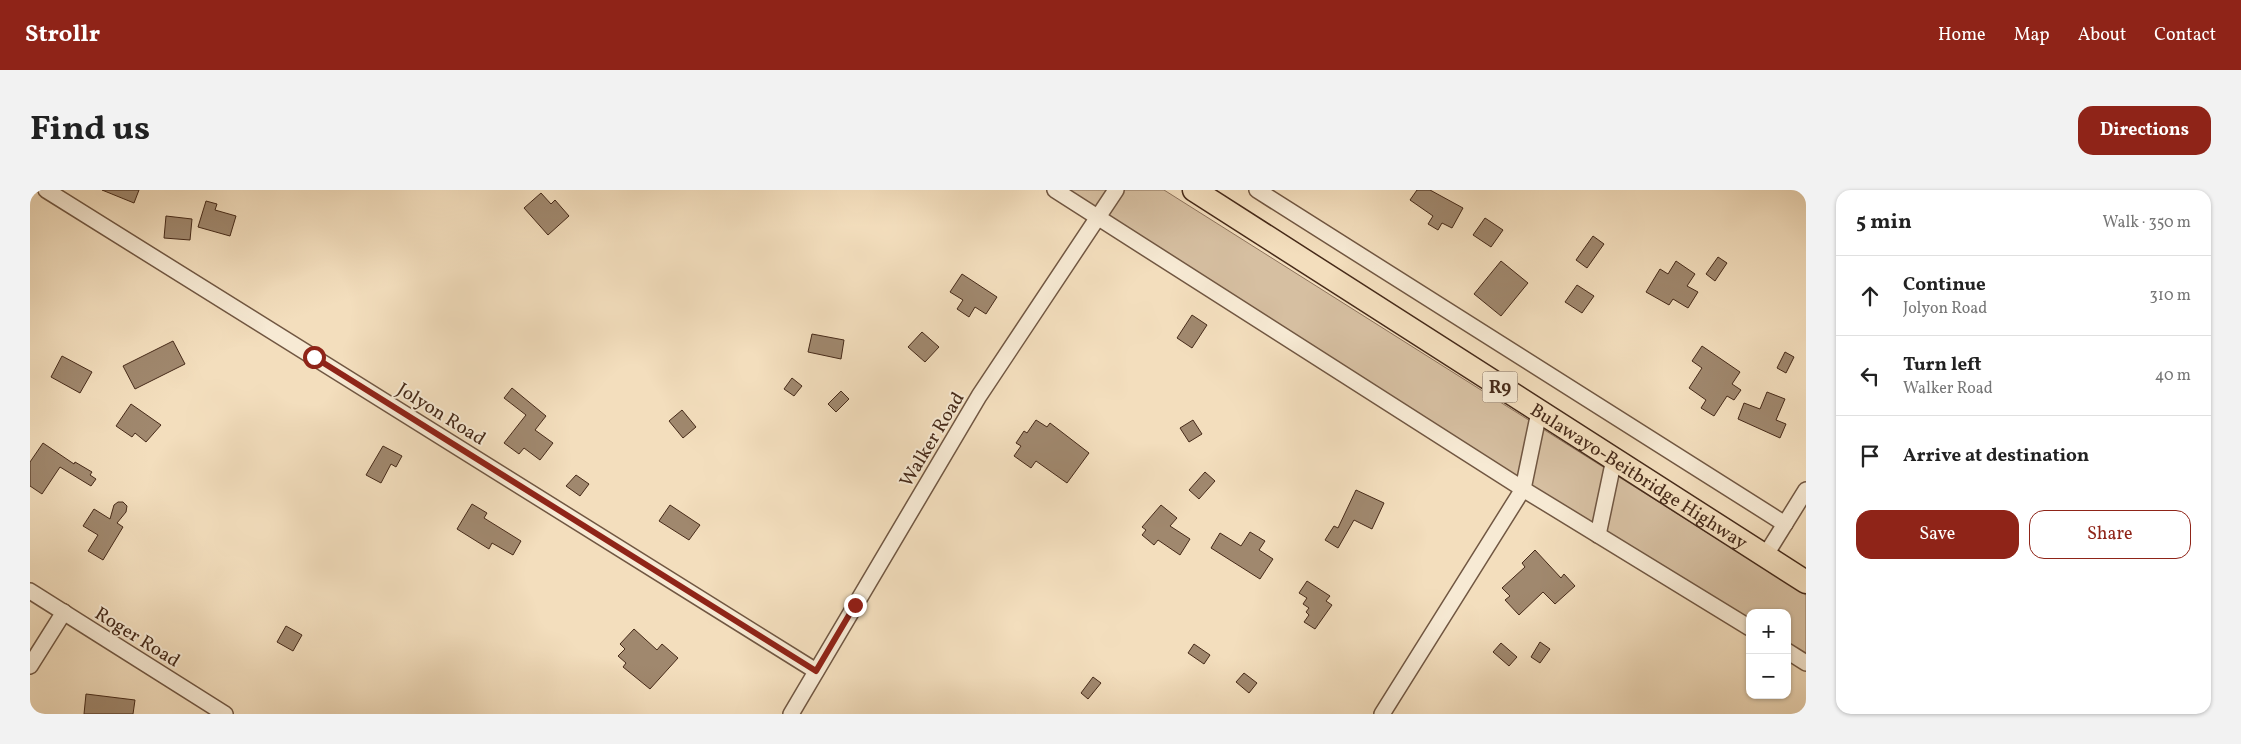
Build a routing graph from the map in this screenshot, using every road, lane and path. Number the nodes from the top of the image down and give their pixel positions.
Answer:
1 (46, 190) edge
2 (1055, 190) edge
3 (1116, 190) edge
4 (1194, 190) edge
5 (1257, 190) edge
6 (1098, 217) junction
7 (1539, 412) junction
8 (1614, 459) junction
9 (1523, 489) junction
10 (1806, 490) edge
11 (1785, 524) junction
12 (1598, 535) junction
13 (1765, 556) junction
14 (1806, 582) edge
15 (30, 591) edge
16 (64, 612) junction
17 (1746, 626) edge
18 (1791, 654) edge
19 (1806, 663) edge
20 (30, 666) edge
21 (816, 671) junction
22 (225, 714) edge
23 (790, 714) edge
24 (1382, 714) edge

1 - 21 street, Jolyon Road
2 - 6 street
3 - 6 street, Walker Road
4 - 7 highway, Bulawayo-Beitbridge Highway / R9
5 - 11 street
6 - 9 street
6 - 21 street, Walker Road
7 - 8 highway, Bulawayo-Beitbridge Highway / R9
7 - 9 street
8 - 12 street
8 - 13 highway, Bulawayo-Beitbridge Highway / R9
9 - 12 street
9 - 24 street
10 - 11 street
11 - 13 street
12 - 17 street
13 - 14 highway, Bulawayo-Beitbridge Highway / R9
15 - 16 street, Roger Road
16 - 20 street
16 - 22 street, Roger Road
18 - 19 street
21 - 23 street, Walker Road

